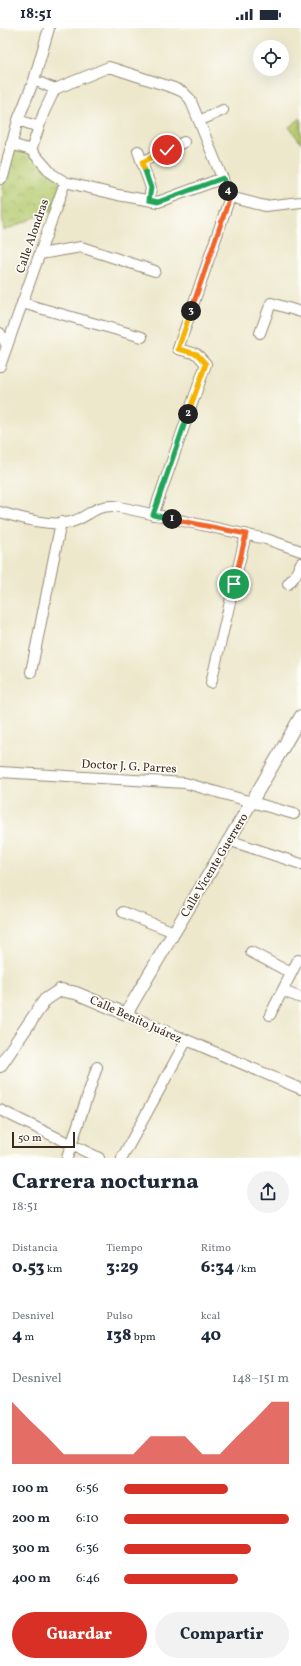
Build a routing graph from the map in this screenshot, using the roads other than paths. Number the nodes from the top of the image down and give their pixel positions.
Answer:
1 (49, 28) edge
2 (34, 80) junction
3 (55, 89) junction
4 (223, 110) dead end
5 (20, 115) junction
6 (199, 121) junction
7 (39, 127) junction
8 (184, 142) dead end
9 (11, 144) junction
10 (31, 150) junction
11 (138, 151) dead end
12 (142, 162) junction
13 (2, 178) edge
14 (223, 178) junction
15 (65, 182) junction
16 (230, 197) junction
17 (149, 200) junction
18 (301, 202) edge
19 (40, 254) junction
20 (155, 271) dead end
21 (22, 303) junction
22 (301, 312) edge
23 (0, 333) edge
24 (260, 333) dead end
25 (142, 337) dead end
26 (7, 346) junction
27 (0, 366) edge
28 (0, 512) edge
29 (153, 515) junction
30 (61, 522) junction
31 (246, 534) junction
32 (301, 551) edge
33 (301, 563) edge
34 (288, 584) dead end
35 (31, 672) dead end
36 (211, 683) dead end
37 (301, 716) edge
38 (0, 772) edge
39 (253, 801) junction
40 (294, 814) dead end
41 (228, 840) junction
42 (301, 864) edge
43 (123, 912) dead end
44 (174, 932) junction
45 (251, 952) dead end
46 (298, 960) dead end
47 (291, 973) junction
48 (283, 991) junction
49 (301, 998) edge
50 (126, 1014) junction
51 (270, 1015) dead end
52 (186, 1041) junction
53 (0, 1066) edge
54 (97, 1067) dead end
55 (301, 1089) edge
56 (0, 1110) edge
57 (71, 1145) junction
58 (67, 1158) edge
59 (99, 1158) edge
60 (122, 1158) edge

1 - 2 street
2 - 3 street
2 - 5 street
3 - 6 street
3 - 7 street
4 - 6 street
5 - 7 street
5 - 9 street
6 - 14 street
7 - 10 street
8 - 12 street
9 - 10 street
9 - 13 street
10 - 15 street
11 - 12 street
12 - 17 street
14 - 16 street
14 - 17 street
15 - 17 street
15 - 19 street, Calle Alondras
16 - 18 street
16 - 29 street
19 - 20 street
19 - 21 street, Calle Alondras
21 - 25 street
21 - 26 street, Calle Alondras
22 - 24 street
23 - 26 street
26 - 27 street, Calle Alondras
28 - 30 street
29 - 30 street
29 - 31 street
30 - 35 street
31 - 32 street
31 - 36 street
33 - 34 street
37 - 39 street, Calle Vicente Guerrero
38 - 39 street, Doctor J. G. Parres
39 - 40 street, Doctor J. G. Parres
39 - 41 street, Calle Vicente Guerrero
41 - 42 street
41 - 44 street, Calle Vicente Guerrero
43 - 44 street
44 - 50 street, Calle Vicente Guerrero
45 - 47 street
46 - 47 street
47 - 48 street
48 - 49 street
48 - 51 street
50 - 52 street, Calle Benito Juárez
50 - 53 street, Calle Benito Juárez
52 - 55 street, Calle Benito Juárez
52 - 60 street
54 - 57 street
56 - 57 street
57 - 58 street
57 - 59 street

